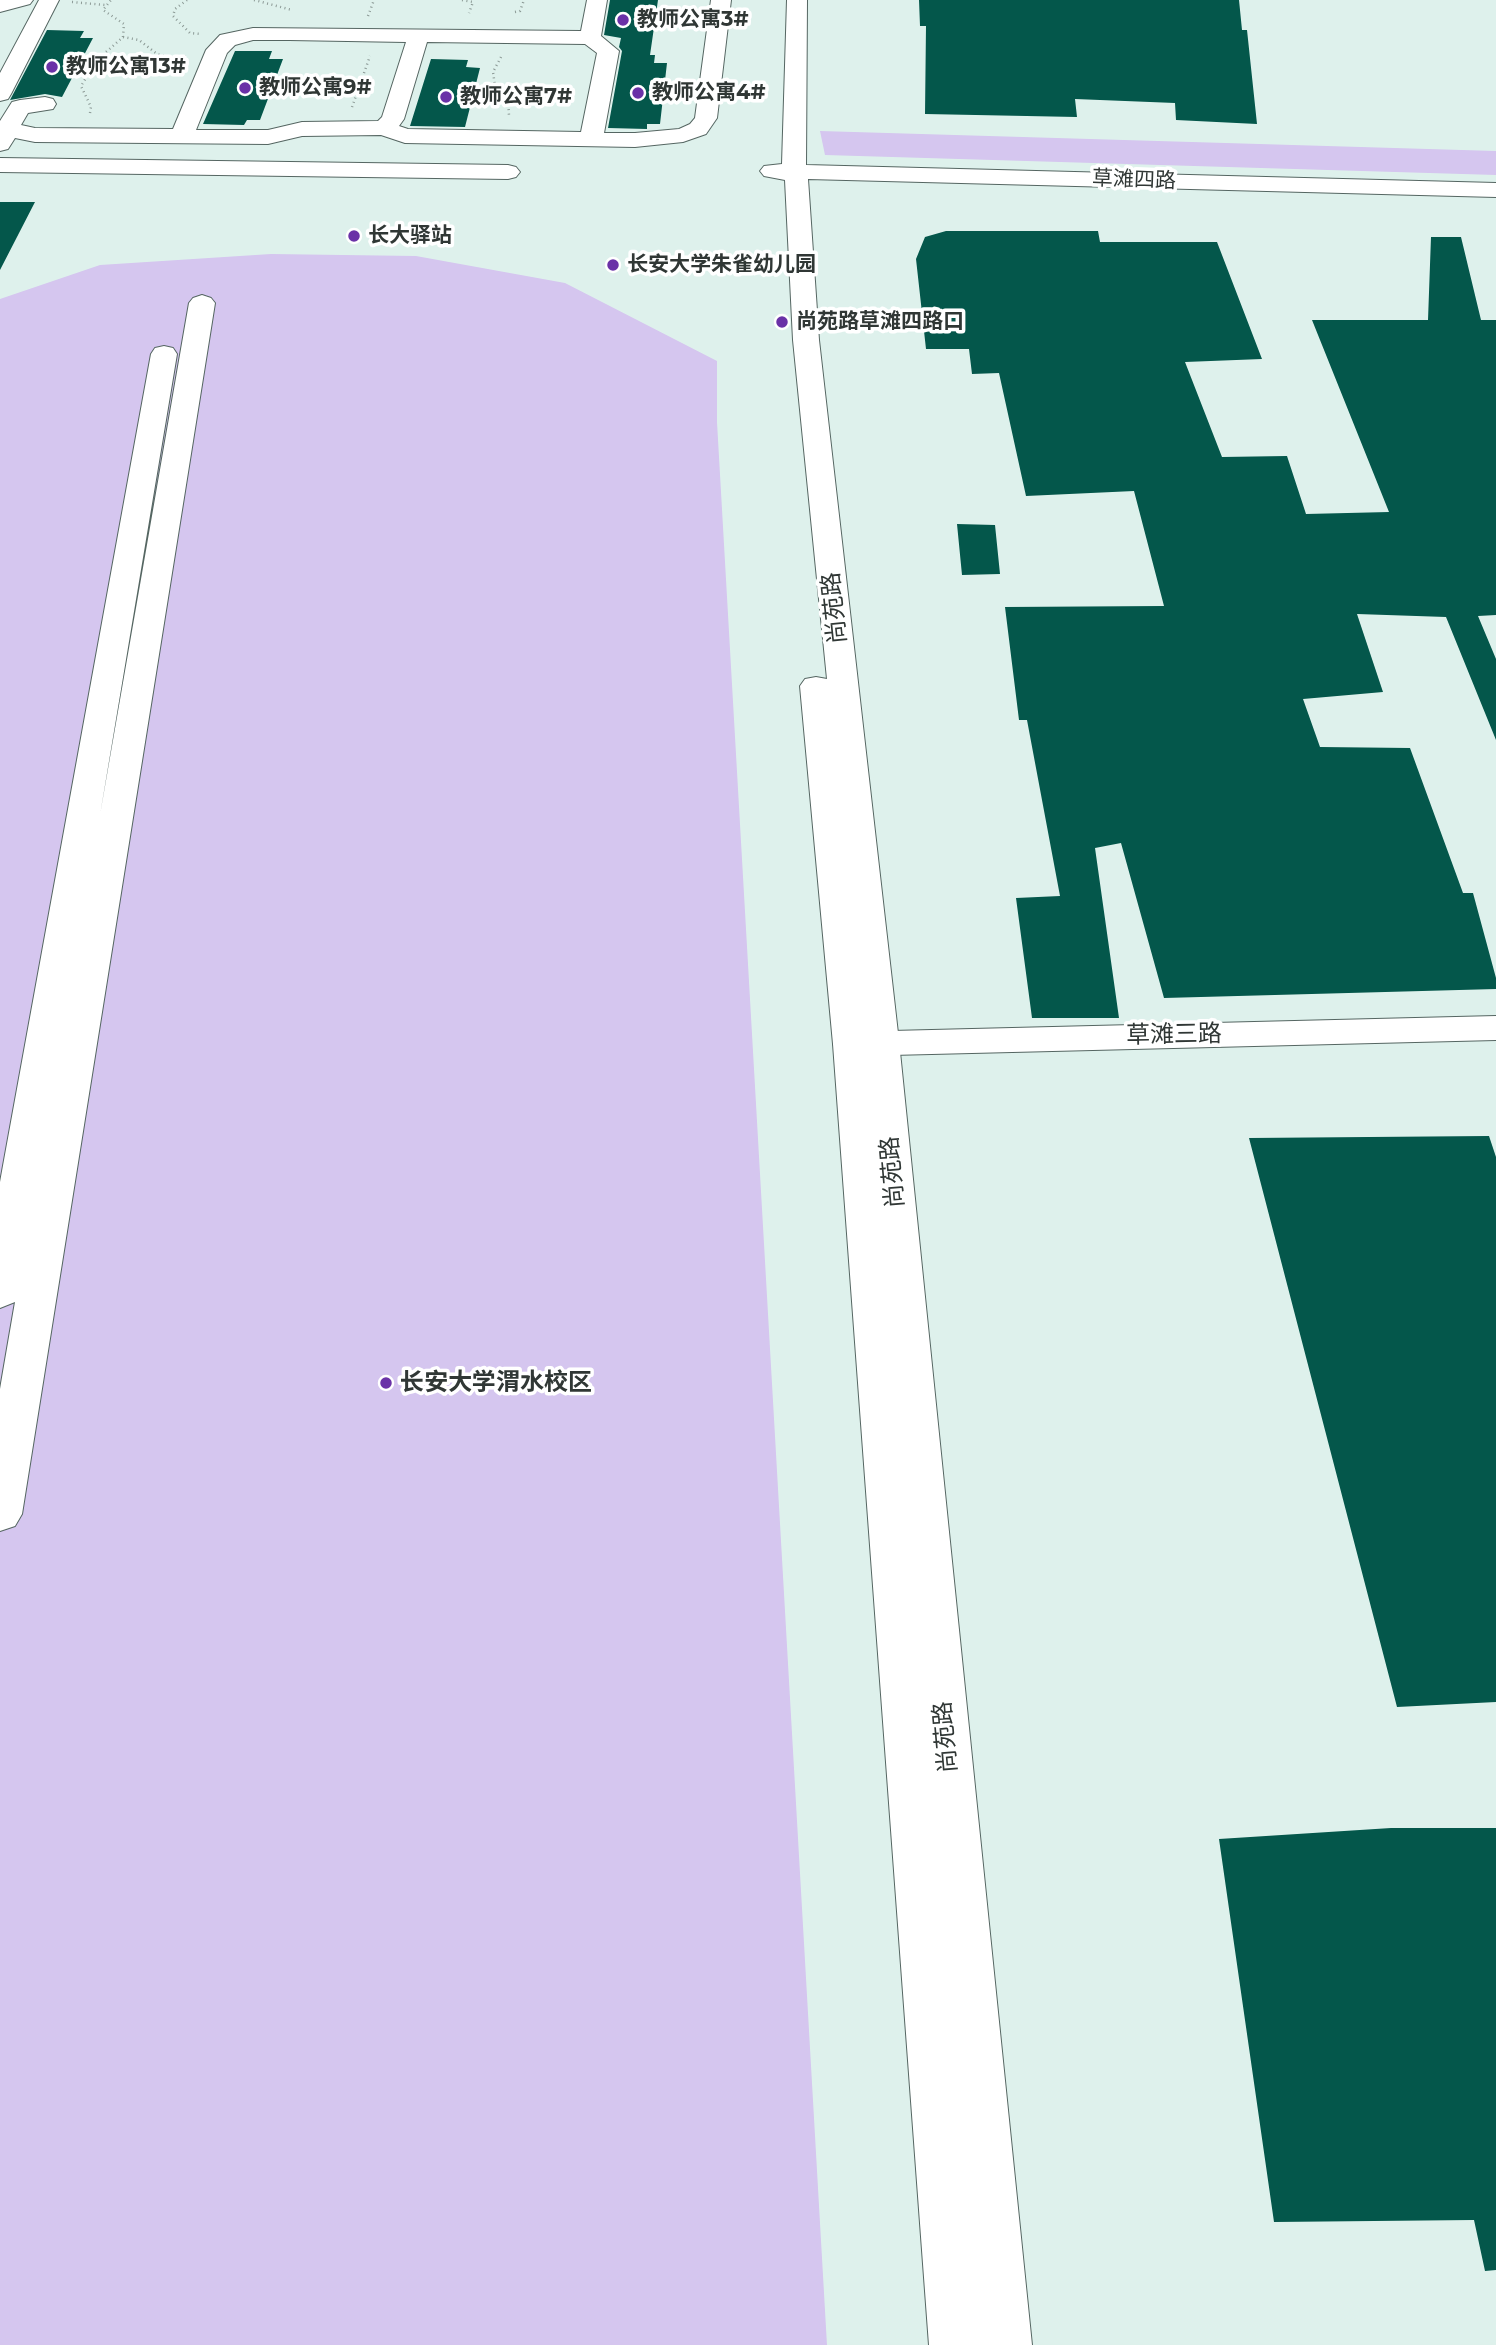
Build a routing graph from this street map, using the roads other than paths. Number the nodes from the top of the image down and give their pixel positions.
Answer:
1 (23, 0) edge
2 (597, 0) edge
3 (721, 0) edge
4 (778, 0) edge
5 (797, 0) edge
6 (57, 1) edge
7 (0, 6) edge
8 (12, 24) dead end
9 (418, 37) junction
10 (590, 38) junction
11 (0, 94) edge
12 (45, 104) dead end
13 (384, 128) junction
14 (3, 134) edge
15 (182, 136) junction
16 (591, 139) junction
17 (0, 165) edge
18 (508, 172) dead end
19 (784, 175) junction
20 (1496, 190) edge
21 (1496, 200) edge
22 (202, 303) dead end
23 (164, 354) dead end
24 (1496, 1028) edge
25 (866, 1043) junction
26 (10, 1182) edge
27 (0, 1293) edge
28 (0, 1514) edge
29 (957, 2345) edge
30 (1003, 2345) edge

1 - 7 main road
1 - 8 main road
2 - 10 main road
3 - 16 main road
4 - 19 main road, 尚苑路
5 - 19 main road, 尚苑路
6 - 11 main road
9 - 10 main road
9 - 13 main road
9 - 15 main road
10 - 16 main road
12 - 14 main road
13 - 15 main road
13 - 16 main road
14 - 15 main road
17 - 18 main road
19 - 20 main road, 草滩四路
19 - 21 main road, 草滩四路
19 - 25 main road, 尚苑路
22 - 28 main road
23 - 26 main road
24 - 25 main road, 草滩三路
25 - 29 main road, 尚苑路
25 - 30 main road, 尚苑路
26 - 27 main road

